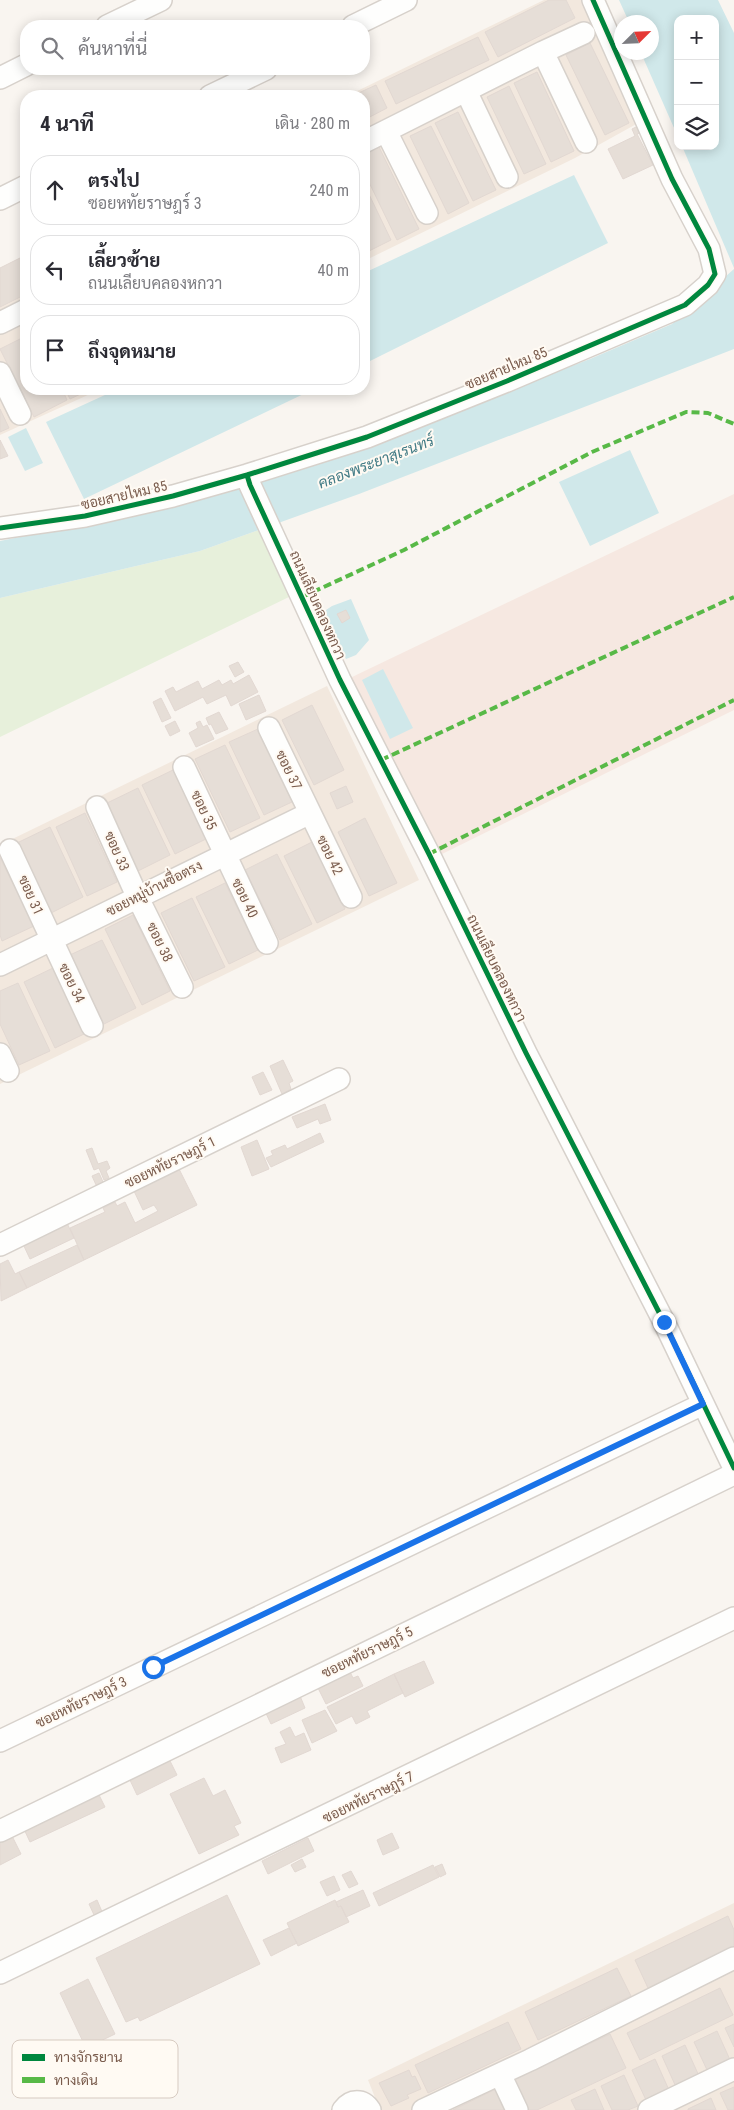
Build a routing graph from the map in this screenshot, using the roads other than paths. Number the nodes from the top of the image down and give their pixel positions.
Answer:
1 (161, 0) edge
2 (406, 0) edge
3 (593, 0) edge
4 (119, 20) edge
5 (365, 20) edge
6 (584, 34) dead end
7 (543, 52) junction
8 (20, 68) edge
9 (254, 75) edge
10 (0, 78) edge
11 (222, 90) edge
12 (466, 91) junction
13 (386, 131) junction
14 (370, 139) edge
15 (586, 142) dead end
16 (507, 177) dead end
17 (20, 189) edge
18 (0, 199) edge
19 (428, 213) dead end
20 (20, 313) edge
21 (0, 323) edge
22 (0, 373) edge
23 (20, 414) dead end
24 (248, 480) junction
25 (0, 528) edge
26 (269, 728) dead end
27 (184, 767) dead end
28 (97, 807) dead end
29 (310, 813) junction
30 (10, 850) dead end
31 (224, 853) junction
32 (137, 896) junction
33 (351, 897) dead end
34 (51, 940) junction
35 (267, 943) dead end
36 (0, 965) edge
37 (182, 987) dead end
38 (92, 1026) dead end
39 (339, 1078) dead end
40 (0, 1245) edge
41 (703, 1404) junction
42 (734, 1468) edge
43 (734, 1474) edge
44 (734, 1618) edge
45 (0, 1741) edge
46 (0, 1830) edge
47 (734, 1958) edge
48 (0, 1973) edge
49 (734, 2069) edge
50 (500, 2074) junction
51 (343, 2110) edge
52 (370, 2110) edge
53 (423, 2110) edge
54 (518, 2110) edge
55 (649, 2110) edge

1 - 4 street
2 - 5 street
3 - 24 street, ซอยสายไหม 85
6 - 7 street
7 - 12 street
7 - 15 street
8 - 10 street
9 - 11 street
12 - 13 street
12 - 16 street
13 - 14 street
13 - 19 street
17 - 18 street
20 - 21 street
22 - 23 street
24 - 25 street, ซอยสายไหม 85
24 - 41 street, ถนนเลียบคลองหกวา
26 - 29 street, ซอย 37
27 - 31 street, ซอย 35
28 - 32 street, ซอย 33
29 - 31 street, ซอยหมู่บ้านซื่อตรง
29 - 33 street, ซอย 42
30 - 34 street, ซอย 31
31 - 32 street, ซอยหมู่บ้านซื่อตรง
31 - 35 street, ซอย 40
32 - 34 street, ซอยหมู่บ้านซื่อตรง
32 - 37 street, ซอย 38
34 - 36 street, ซอยหมู่บ้านซื่อตรง
34 - 38 street, ซอย 34
39 - 40 street, ซอยหทัยราษฎร์ 1
41 - 42 street, ถนนเลียบคลองหกวา
41 - 45 street, ซอยหทัยราษฎร์ 3
43 - 46 street, ซอยหทัยราษฎร์ 5
44 - 48 street, ซอยหทัยราษฎร์ 7
47 - 50 street
49 - 55 street
50 - 53 street
50 - 54 street
51 - 52 street

